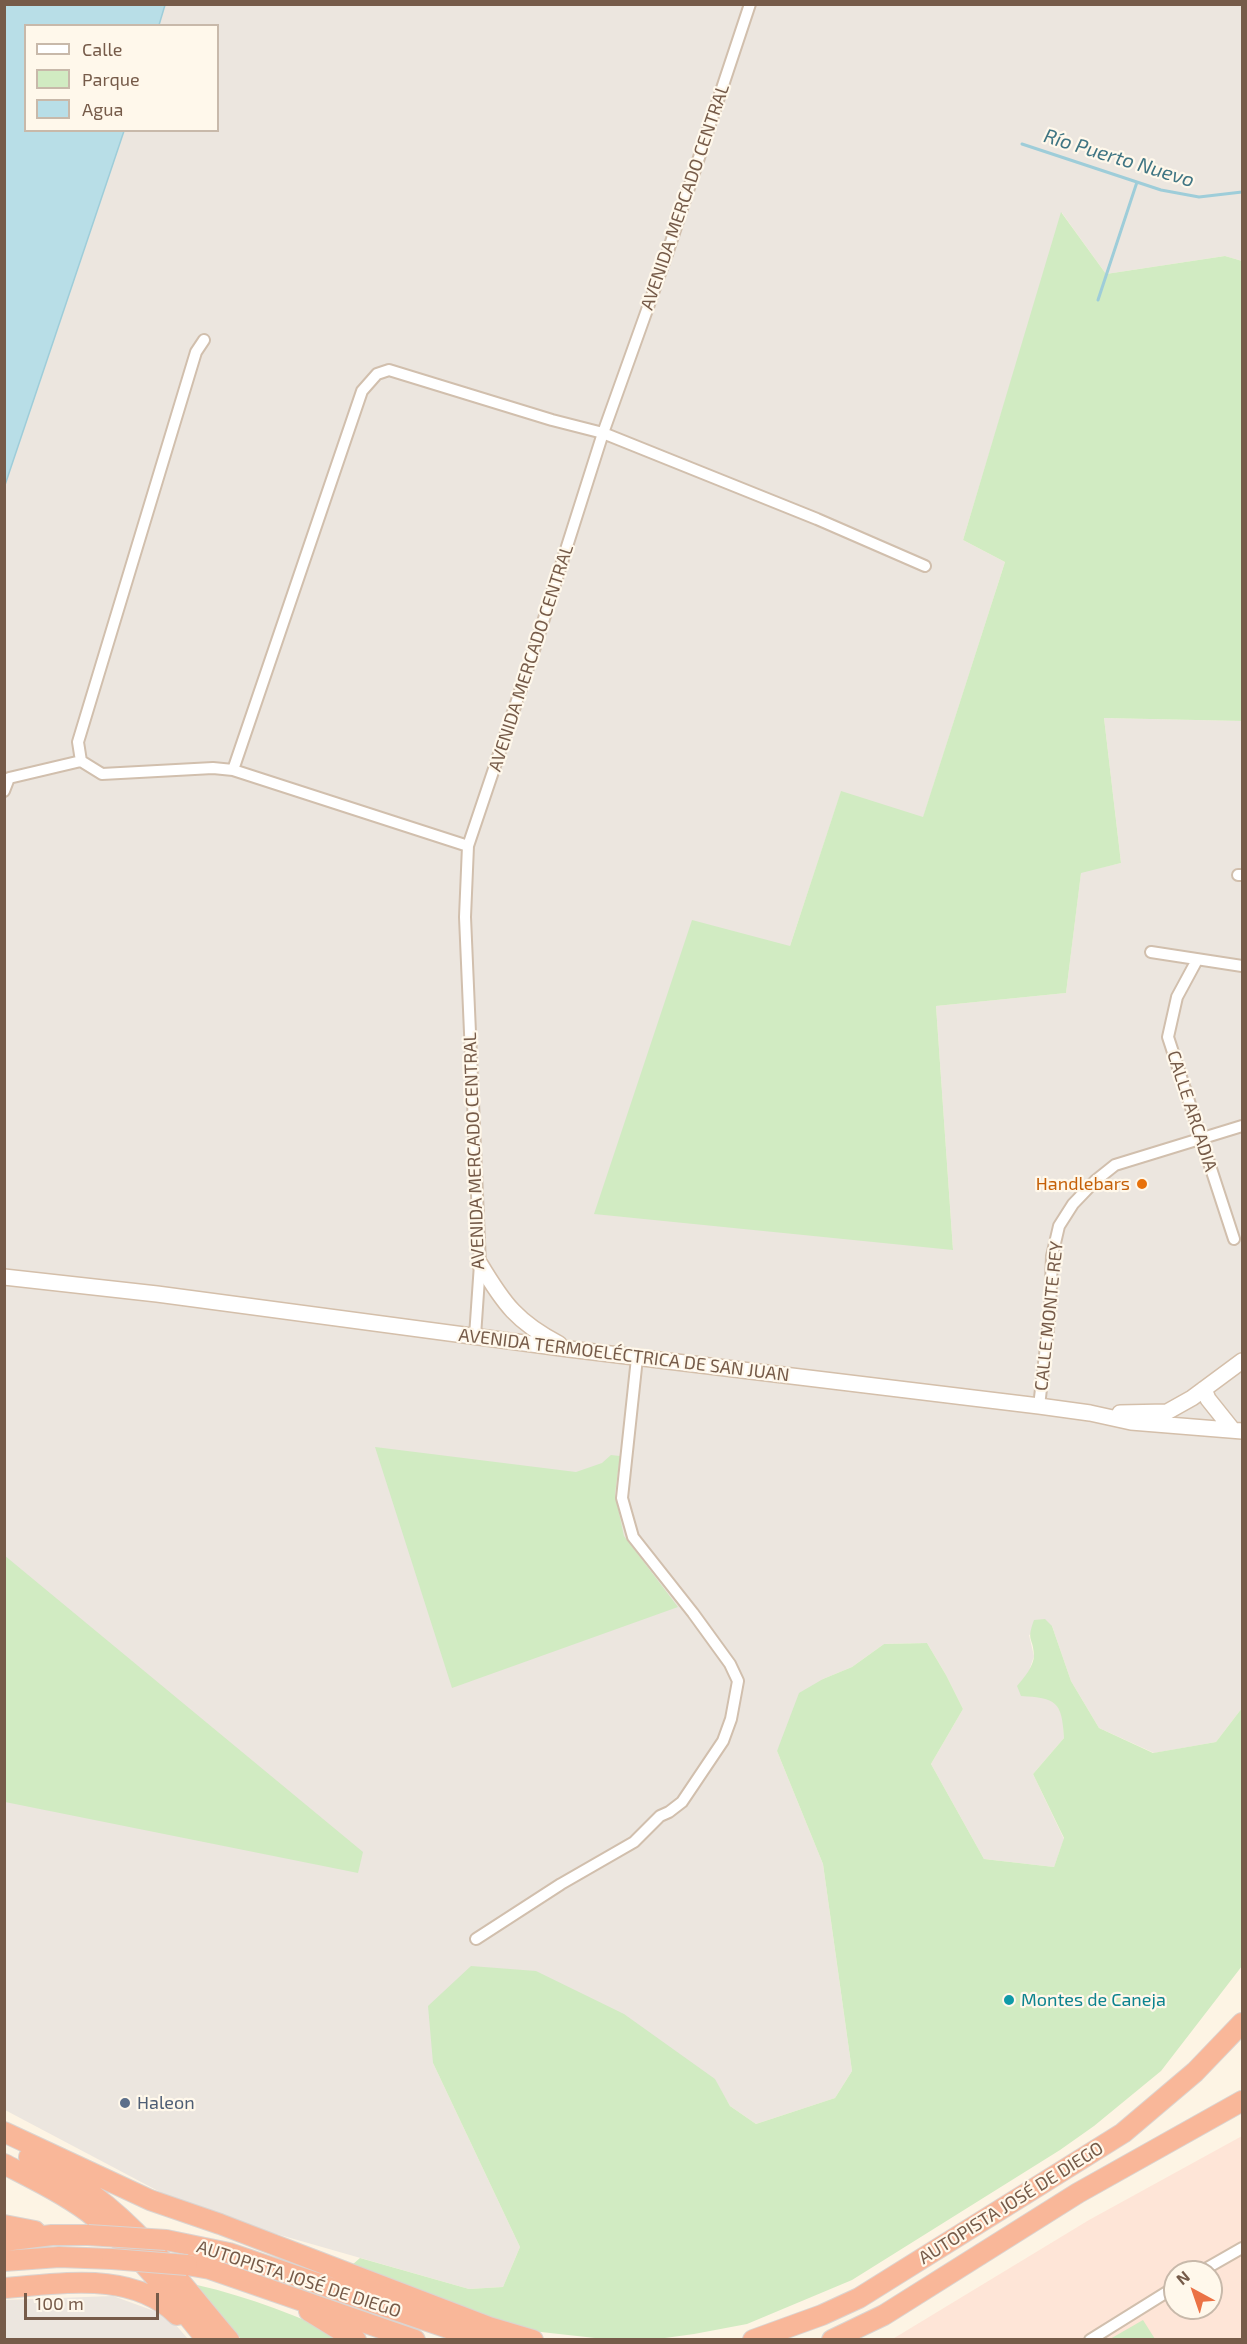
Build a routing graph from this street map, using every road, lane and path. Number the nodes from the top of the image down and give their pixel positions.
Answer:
1 (750, 4) edge
2 (204, 340) dead end
3 (603, 433) junction
4 (925, 566) dead end
5 (81, 761) junction
6 (233, 770) junction
7 (4, 791) edge
8 (468, 846) junction
9 (1151, 952) dead end
10 (1197, 960) junction
11 (1242, 966) edge
12 (1242, 1126) edge
13 (1201, 1140) junction
14 (1234, 1239) dead end
15 (480, 1264) junction
16 (4, 1277) edge
17 (475, 1336) junction
18 (569, 1349) junction
19 (638, 1358) junction
20 (1242, 1361) edge
21 (1204, 1389) junction
22 (1039, 1406) junction
23 (1090, 1413) junction
24 (1237, 1430) edge
25 (476, 1939) dead end
26 (1242, 2023) edge
27 (1242, 2101) edge
28 (1242, 2112) edge
29 (1209, 2120) junction
30 (4, 2132) edge
31 (4, 2143) edge
32 (4, 2164) edge
33 (4, 2226) edge
34 (52, 2235) junction
35 (4, 2241) edge
36 (1242, 2248) edge
37 (1221, 2260) edge
38 (4, 2261) edge
39 (4, 2288) edge
40 (1163, 2294) edge
41 (287, 2296) junction
42 (884, 2315) junction
43 (198, 2340) edge
44 (207, 2340) edge
45 (229, 2340) edge
46 (356, 2340) edge
47 (415, 2340) edge
48 (483, 2340) edge
49 (533, 2340) edge
50 (753, 2340) edge
51 (832, 2340) edge
52 (856, 2340) edge
53 (1090, 2340) edge

1 - 3 street, AVENIDA MERCADO CENTRAL
2 - 5 street
3 - 4 street
3 - 6 street
3 - 8 street, AVENIDA MERCADO CENTRAL
5 - 6 street
5 - 7 street
6 - 8 street
8 - 15 street, AVENIDA MERCADO CENTRAL
9 - 10 street
10 - 11 street
10 - 13 street, CALLE ARCADIA
12 - 13 street, CALLE MONTE REY
13 - 14 street, CALLE ARCADIA
13 - 22 street, CALLE MONTE REY
15 - 17 street, AVENIDA MERCADO CENTRAL
15 - 18 street
16 - 17 street, AVENIDA TERMOELÉCTRICA DE SAN JUAN
17 - 18 street, AVENIDA TERMOELÉCTRICA DE SAN JUAN
18 - 19 street, AVENIDA TERMOELÉCTRICA DE SAN JUAN
19 - 22 street, AVENIDA TERMOELÉCTRICA DE SAN JUAN
19 - 25 street
20 - 21 street
21 - 23 street
21 - 24 street
22 - 23 street, AVENIDA TERMOELÉCTRICA DE SAN JUAN
23 - 24 street, AVENIDA TERMOELÉCTRICA DE SAN JUAN
26 - 50 highway, AUTOPISTA JOSÉ DE DIEGO
27 - 29 highway, AUTOPISTA JOSÉ DE DIEGO
28 - 29 highway
29 - 42 highway, AUTOPISTA JOSÉ DE DIEGO
30 - 49 highway
31 - 45 highway
32 - 44 highway
33 - 34 highway
34 - 35 highway, AUTOPISTA JOSÉ DE DIEGO
34 - 48 highway, AUTOPISTA JOSÉ DE DIEGO, bridge
36 - 37 street
38 - 41 highway, AUTOPISTA JOSÉ DE DIEGO, bridge
39 - 43 highway
40 - 53 street
41 - 46 highway
41 - 47 highway, AUTOPISTA JOSÉ DE DIEGO
42 - 51 highway, AUTOPISTA JOSÉ DE DIEGO
42 - 52 highway

